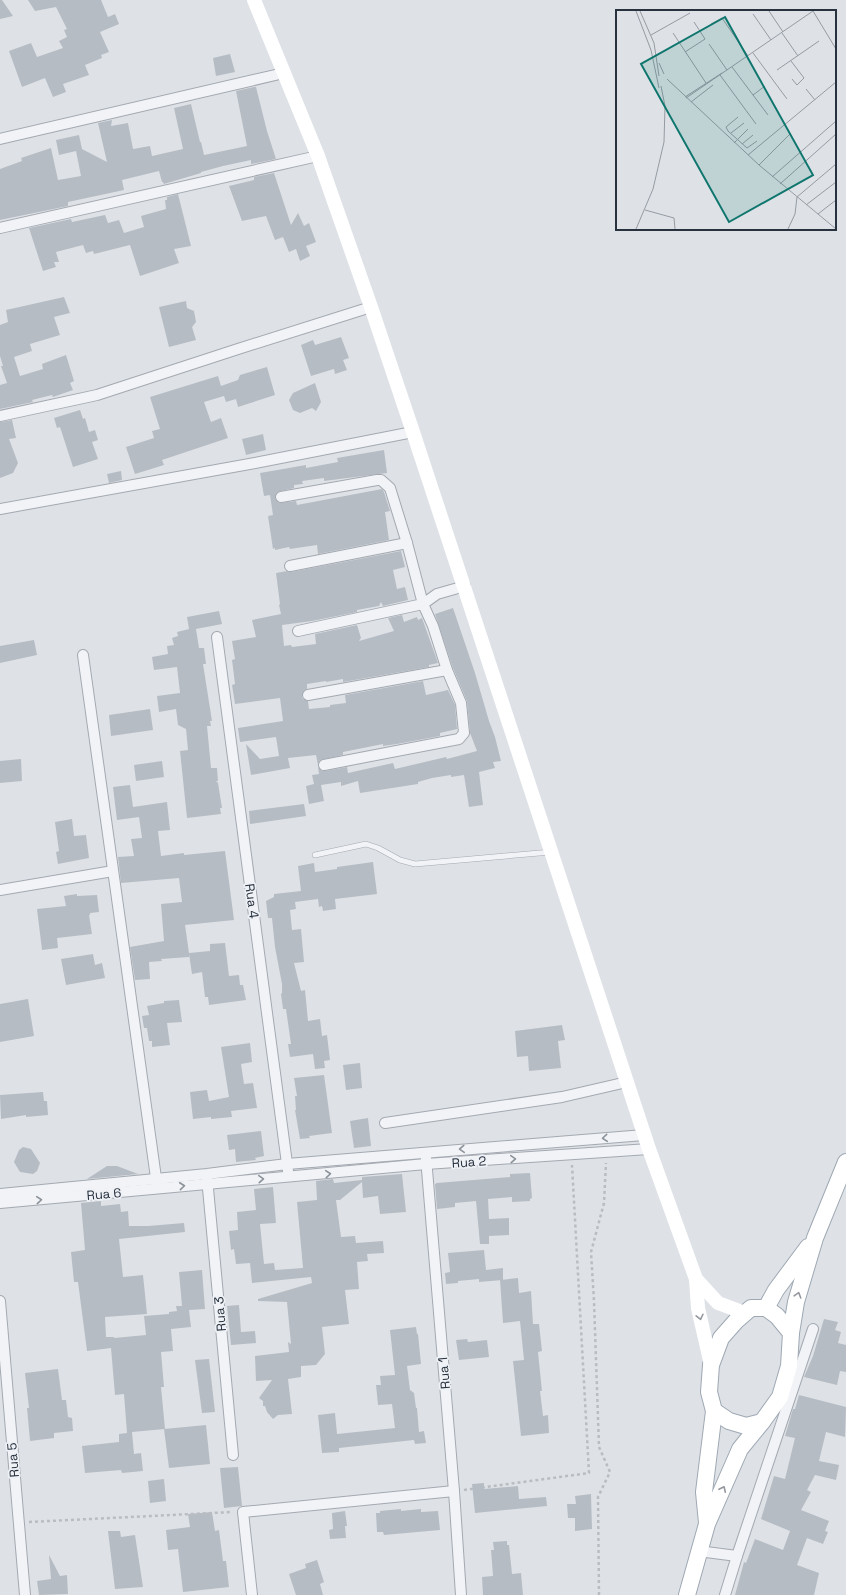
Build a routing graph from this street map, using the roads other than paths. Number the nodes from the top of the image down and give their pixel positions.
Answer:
1 (254, 0) edge
2 (284, 73) junction
3 (0, 139) edge
4 (318, 156) junction
5 (0, 228) edge
6 (371, 307) junction
7 (0, 416) edge
8 (413, 432) junction
9 (281, 497) dead end
10 (0, 509) edge
11 (407, 543) junction
12 (290, 566) dead end
13 (465, 586) junction
14 (423, 604) junction
15 (298, 631) dead end
16 (217, 637) dead end
17 (83, 654) dead end
18 (447, 670) junction
19 (308, 695) dead end
20 (324, 765) dead end
21 (552, 852) junction
22 (315, 855) dead end
23 (113, 872) junction
24 (0, 890) edge
25 (627, 1082) junction
26 (385, 1123) dead end
27 (644, 1135) junction
28 (540, 1143) junction
29 (649, 1149) junction
30 (425, 1152) junction
31 (542, 1157) junction
32 (361, 1158) junction
33 (846, 1162) edge
34 (287, 1164) junction
35 (426, 1164) junction
36 (242, 1170) junction
37 (360, 1171) junction
38 (289, 1177) junction
39 (207, 1179) junction
40 (242, 1181) junction
41 (157, 1184) junction
42 (0, 1194) edge
43 (0, 1203) edge
44 (815, 1238) junction
45 (696, 1279) junction
46 (0, 1301) edge
47 (766, 1308) junction
48 (745, 1313) junction
49 (813, 1329) dead end
50 (791, 1333) junction
51 (711, 1365) junction
52 (714, 1411) junction
53 (762, 1422) junction
54 (233, 1455) dead end
55 (454, 1492) junction
56 (707, 1524) junction
57 (698, 1551) junction
58 (737, 1556) junction
59 (25, 1595) edge
60 (252, 1595) edge
61 (461, 1595) edge
62 (686, 1595) edge
63 (725, 1595) edge

1 - 2 street
2 - 3 street
2 - 4 street
4 - 5 street
4 - 6 street
6 - 7 street
6 - 8 street
8 - 10 street
8 - 13 street
9 - 11 street
11 - 12 street
11 - 14 street
13 - 14 street
13 - 21 street
14 - 15 street
14 - 18 street
16 - 34 street, Rua 4
17 - 23 street
18 - 19 street
18 - 20 street
21 - 22 lane
21 - 25 street
23 - 24 street
23 - 41 street
25 - 26 street
25 - 27 street
27 -> 28 street, Rua 2
27 - 29 street
28 -> 30 street, Rua 2
28 - 31 street
29 - 31 street, Rua 2
29 - 45 street
30 - 32 street, Rua 2
30 - 35 street, Rua 1
35 -> 31 street, Rua 2
32 - 34 street, Rua 2
32 - 37 street
33 - 44 main road
34 - 36 street
34 - 38 street, Rua 4
35 - 37 street, Rua 2
35 - 55 street, Rua 1
36 - 39 street
36 - 40 street
38 -> 37 street, Rua 2
40 -> 38 street
39 - 40 street
39 - 41 street, Rua 6
39 - 54 street, Rua 3
41 - 42 street, Rua 6
43 -> 41 street, Rua 6
44 - 47 main road
50 -> 44 main road
45 - 48 street
45 -> 51 street
46 - 59 street, Rua 5
47 - 48 main road
47 - 50 main road
48 - 51 main road
49 - 58 street
50 - 53 main road
51 - 52 main road
52 - 53 main road
52 - 56 main road
56 -> 53 main road
55 - 60 street
55 - 61 street, Rua 1
56 - 57 main road
57 - 58 street
57 - 62 main road
58 - 63 street

